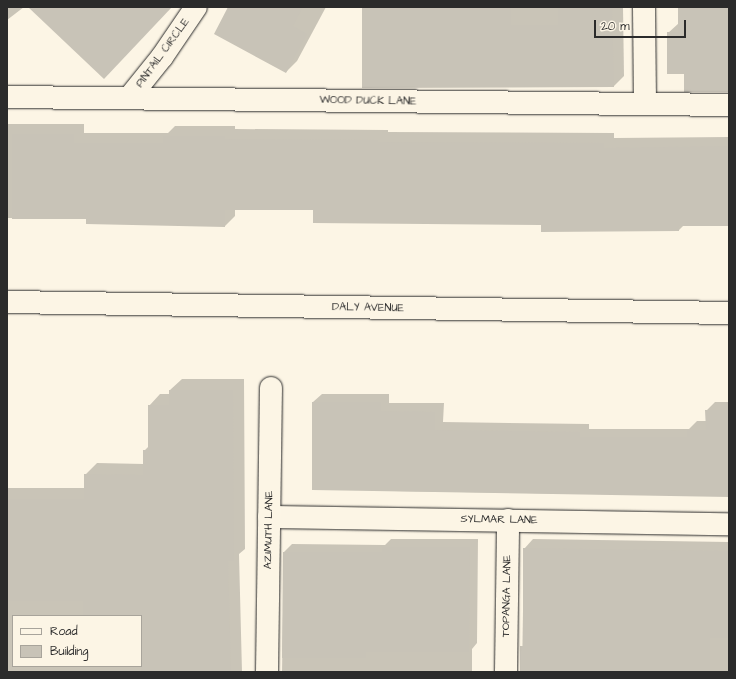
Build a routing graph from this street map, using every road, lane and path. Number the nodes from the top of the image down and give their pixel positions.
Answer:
1 (196, 7) edge
2 (644, 7) edge
3 (7, 97) edge
4 (130, 98) junction
5 (645, 104) junction
6 (729, 105) edge
7 (7, 302) edge
8 (729, 313) edge
9 (271, 388) dead end
10 (269, 517) junction
11 (508, 520) junction
12 (729, 524) edge
13 (267, 672) edge
14 (506, 672) edge

1 - 4 street, PINTAIL CIRCLE
2 - 5 street
3 - 4 street, WOOD DUCK LANE
4 - 5 street, WOOD DUCK LANE
5 - 6 street, WOOD DUCK LANE
7 - 8 street, DALY AVENUE
9 - 10 street, AZIMUTH LANE
10 - 11 street, SYLMAR LANE
10 - 13 street, AZIMUTH LANE
11 - 12 street, SYLMAR LANE
11 - 14 street, TOPANGA LANE

